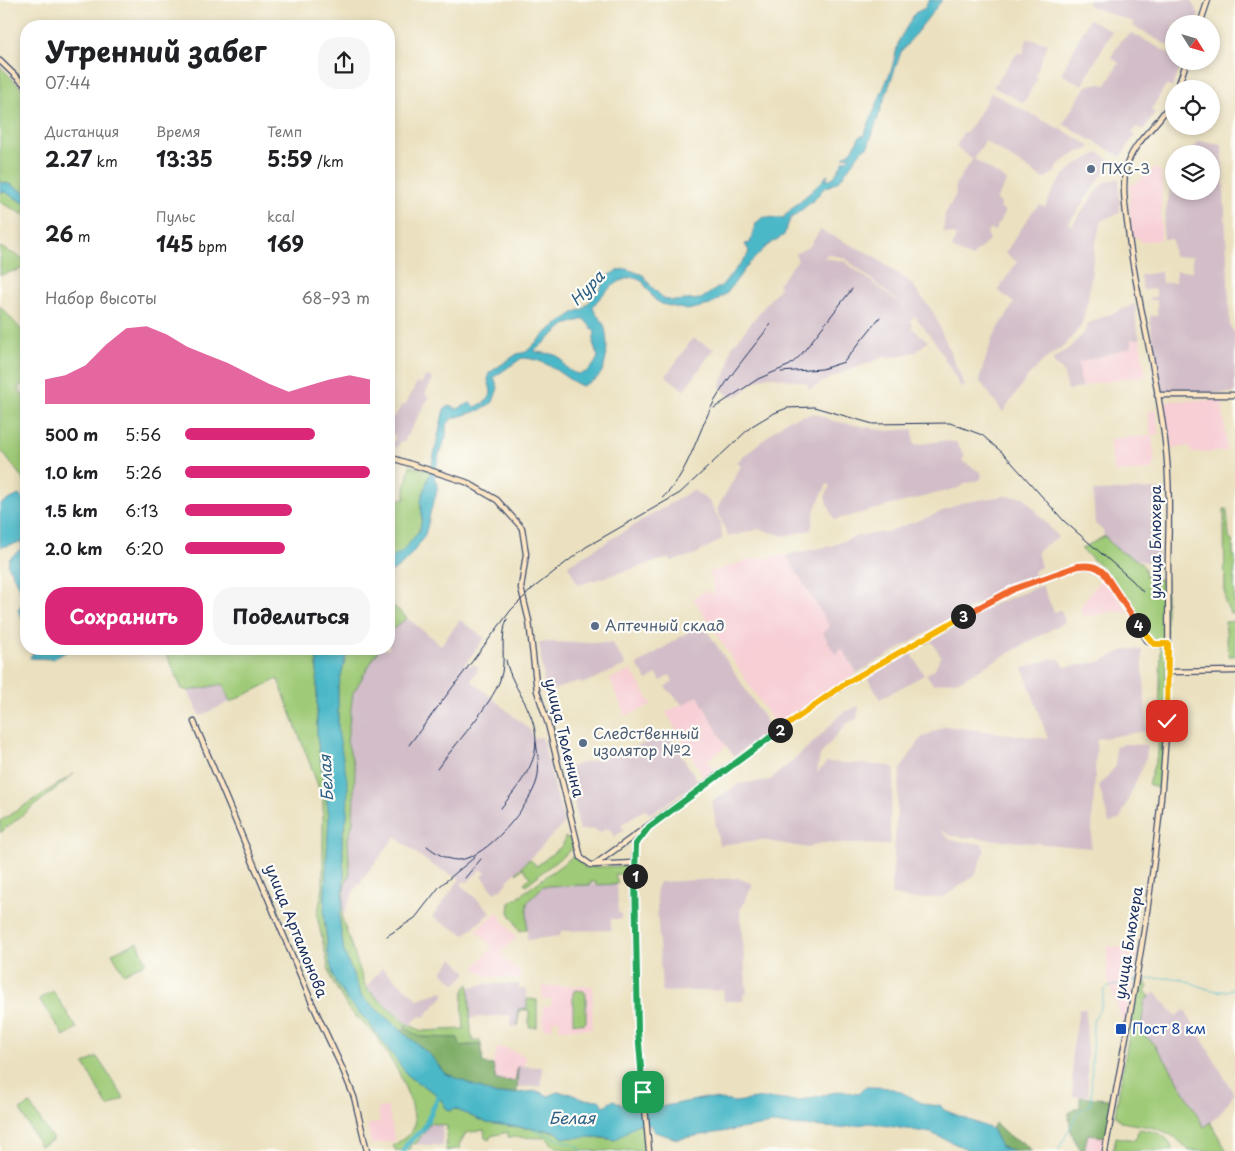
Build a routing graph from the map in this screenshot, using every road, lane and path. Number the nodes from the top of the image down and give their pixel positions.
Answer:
1 (1208, 0) edge
2 (1203, 15) edge
3 (0, 61) edge
4 (20, 80) edge
5 (1165, 112) edge
6 (1157, 395) junction
7 (1235, 395) edge
8 (395, 459) edge
9 (1168, 644) junction
10 (1235, 671) edge
11 (1168, 672) junction
12 (194, 722) dead end
13 (649, 827) junction
14 (626, 843) junction
15 (636, 844) junction
16 (634, 863) junction
17 (594, 865) junction
18 (367, 1151) edge
19 (649, 1151) edge
20 (1106, 1151) edge

1 - 2 main road
3 - 4 main road
5 - 6 main road, улица Блюхера
6 - 7 main road
6 - 9 main road, улица Блюхера
8 - 17 main road, улица Тюленина
9 - 11 main road, улица Блюхера
9 - 13 main road
10 - 11 main road
11 - 20 main road, улица Блюхера
12 - 18 main road, улица Артамонова
13 - 14 main road
13 - 15 main road
14 - 15 main road
14 - 17 main road
15 - 16 main road
16 - 17 main road
16 - 19 main road

